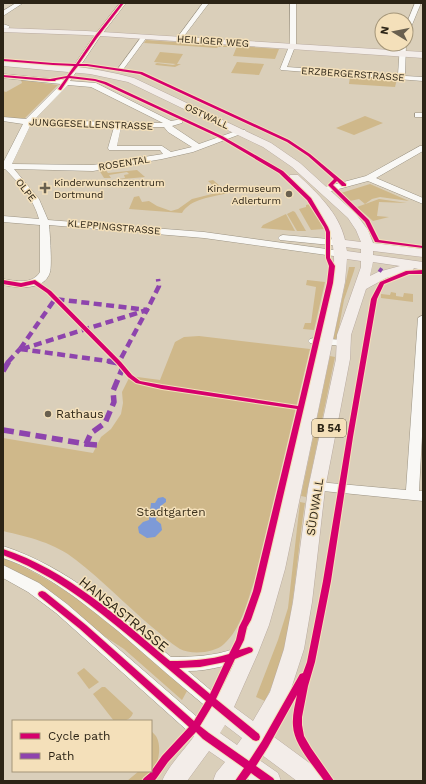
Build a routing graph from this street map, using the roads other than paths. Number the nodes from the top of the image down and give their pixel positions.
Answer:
1 (20, 3) edge
2 (123, 3) edge
3 (206, 3) edge
4 (293, 3) edge
5 (418, 3) edge
6 (4, 12) edge
7 (414, 13) edge
8 (4, 27) edge
9 (100, 33) junction
10 (144, 37) junction
11 (180, 38) junction
12 (293, 45) junction
13 (374, 49) edge
14 (403, 52) edge
15 (413, 52) edge
16 (423, 54) edge
17 (3, 63) edge
18 (3, 68) edge
19 (120, 70) dead end
20 (70, 75) junction
21 (3, 76) edge
22 (401, 77) junction
23 (423, 79) edge
24 (3, 120) edge
25 (179, 121) dead end
26 (28, 122) junction
27 (118, 125) junction
28 (167, 125) junction
29 (237, 134) junction
30 (198, 147) junction
31 (423, 148) edge
32 (170, 155) junction
33 (5, 166) edge
34 (369, 178) junction
35 (324, 190) junction
36 (423, 200) edge
37 (3, 219) edge
38 (44, 221) junction
39 (340, 249) junction
40 (368, 253) junction
41 (423, 253) edge
42 (422, 266) edge
43 (3, 282) edge
44 (359, 288) junction
45 (423, 318) edge
46 (320, 341) junction
47 (344, 343) junction
48 (318, 486) junction
49 (418, 496) edge
50 (3, 552) edge
51 (3, 571) edge
52 (249, 650) junction
53 (168, 664) junction
54 (221, 709) junction
55 (206, 736) junction
56 (256, 737) junction
57 (240, 759) junction
58 (173, 781) edge
59 (224, 781) edge
60 (270, 781) edge
61 (315, 781) edge

1 - 6 street
2 - 9 street, OLPE
3 - 11 street
4 - 12 street
5 - 7 street
8 - 9 main road, HEILIGER WEG
9 - 10 main road, HEILIGER WEG
9 - 11 main road, HEILIGER WEG
9 - 20 street, OLPE
10 - 11 main road, HEILIGER WEG
10 - 19 street
11 - 12 main road, HEILIGER WEG
12 - 13 main road, HEILIGER WEG
12 - 22 street, ERZBERGERSTRASSE
14 - 22 street
15 - 16 main road, HEILIGER WEG
17 - 20 main road, OSTWALL / B 54
18 - 20 main road, OSTWALL / B 54
20 - 21 street, OSTWALL
20 - 26 street, OLPE
20 - 28 street, OSTWALL
20 - 29 main road, OSTWALL / B 54
22 - 23 street, ERZBERGERSTRASSE
24 - 26 street, JUNGGESELLENSTRASSE
25 - 28 street, JUNGGESELLENSTRASSE
26 - 27 street, JUNGGESELLENSTRASSE
26 - 33 street, OLPE
27 - 28 street, JUNGGESELLENSTRASSE
27 - 32 street
28 - 30 street, OSTWALL
29 - 30 street, ROSENTAL
29 - 35 main road, OSTWALL / B 54
29 - 39 main road, OSTWALL / B 54
30 - 32 street, ROSENTAL
31 - 34 street
32 - 33 street, ROSENTAL
33 - 38 street, OLPE
34 - 35 street
34 - 36 street
35 - 40 main road, OSTWALL / B 54
37 - 38 street, KLEPPINGSTRASSE
38 - 39 street, KLEPPINGSTRASSE
38 - 43 street, OLPE
39 - 40 main road
39 - 46 main road, SÜDWALL / B 54
40 - 41 main road
40 - 42 main road
40 - 44 main road, SÜDWALL / B 54
42 - 44 main road
44 - 47 main road, SÜDWALL / B 54
45 - 49 street
46 - 47 street
46 - 52 main road, SÜDWALL / B 54
47 - 48 main road, SÜDWALL / B 54
48 - 49 street
48 - 56 main road, SÜDWALL / B 54
50 - 53 street, HANSASTRASSE
51 - 55 street
52 - 53 street
52 - 54 main road, SÜDWALL / B 54
53 - 54 street, HANSASTRASSE
54 - 55 main road, SÜDWALL / B 54
54 - 56 main road
55 - 57 main road
55 - 58 main road, B 54
56 - 57 main road, SÜDWALL / B 54
56 - 61 main road
57 - 59 main road, B 54
57 - 60 main road

